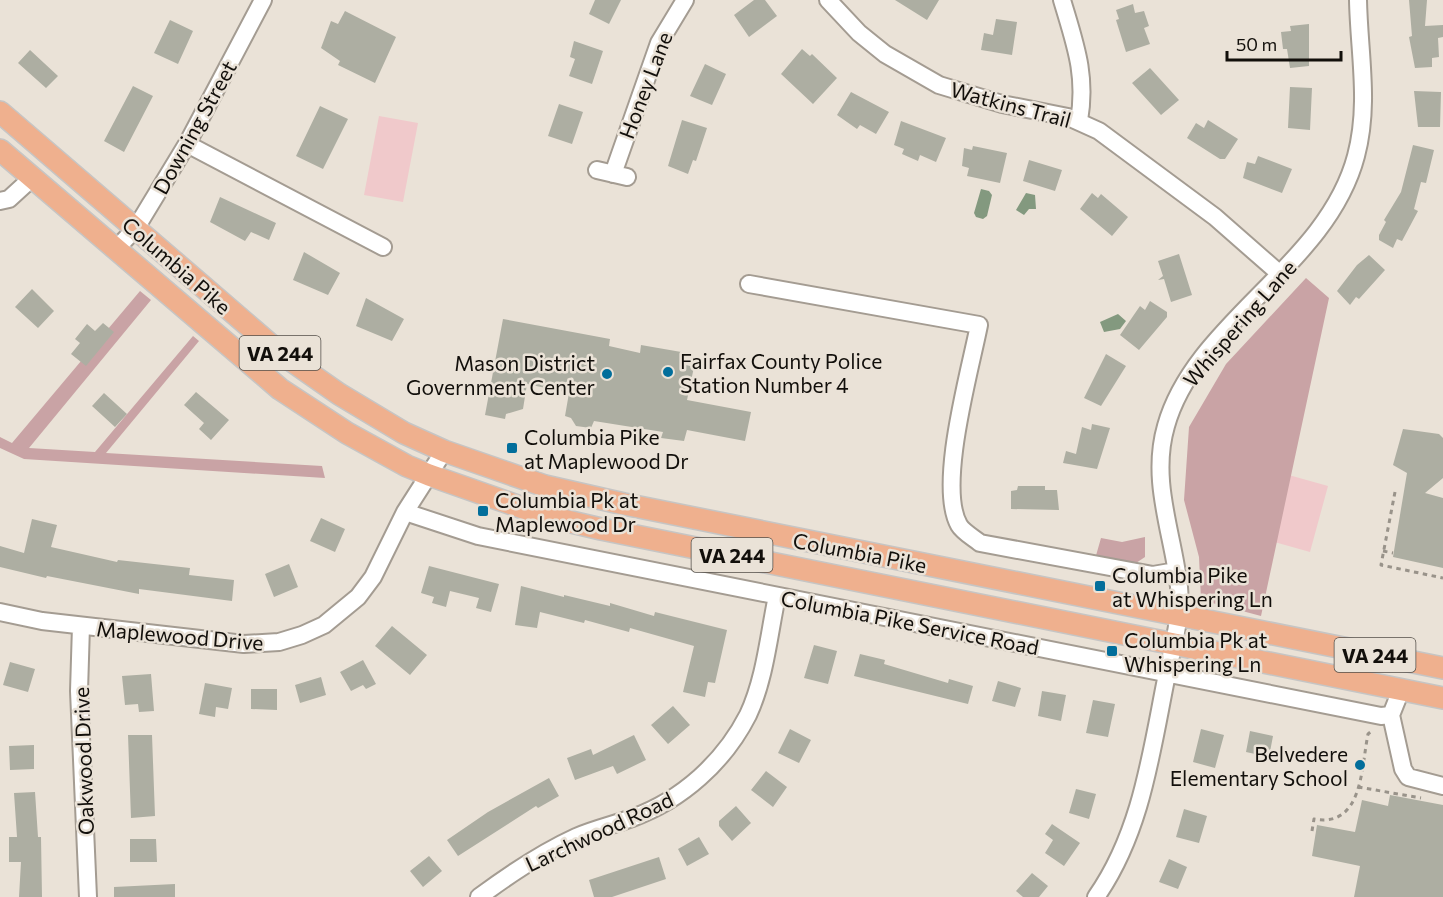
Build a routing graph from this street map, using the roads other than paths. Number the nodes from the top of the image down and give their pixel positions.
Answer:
1 (263, 0) edge
2 (685, 0) edge
3 (828, 0) edge
4 (1062, 0) edge
5 (1358, 0) edge
6 (0, 112) edge
7 (1079, 121) junction
8 (187, 144) junction
9 (0, 150) edge
10 (612, 174) dead end
11 (32, 178) junction
12 (0, 201) edge
13 (136, 228) junction
14 (383, 247) dead end
15 (116, 249) junction
16 (1280, 274) junction
17 (749, 284) dead end
18 (444, 451) junction
19 (429, 475) junction
20 (405, 512) junction
21 (1176, 571) junction
22 (777, 596) junction
23 (0, 612) edge
24 (1178, 616) junction
25 (81, 626) junction
26 (1173, 643) junction
27 (1443, 668) edge
28 (1167, 673) junction
29 (1401, 690) junction
30 (1443, 698) edge
31 (1392, 715) junction
32 (1443, 786) edge
33 (88, 897) edge
34 (479, 897) edge
35 (1096, 897) edge

1 - 8 street, Downing Street
2 - 10 street, Honey Lane
3 - 7 street, Watkins Trail
4 - 7 street
5 - 16 street, Whispering Lane
6 - 13 main road, Columbia Pike / VA 244
7 - 16 street, Watkins Trail
8 - 13 street, Downing Street
8 - 14 street
9 - 11 main road, Columbia Pike / VA 244
11 - 12 street
11 - 15 main road, Columbia Pike / VA 244
13 - 15 street, Downing Street
13 - 18 main road, Columbia Pike / VA 244
15 - 19 main road, Columbia Pike / VA 244
16 - 21 street, Whispering Lane
17 - 21 street
18 - 19 street, Maplewood Drive
18 - 24 main road, Columbia Pike / VA 244
19 - 20 street, Maplewood Drive
19 - 26 main road, Columbia Pike / VA 244
20 - 22 street, Columbia Pike Service Road
20 - 25 street, Maplewood Drive
21 - 24 street, Whispering Lane
22 - 28 street, Columbia Pike Service Road
22 - 34 street, Larchwood Road
23 - 25 street, Maplewood Drive
24 - 26 street, Whispering Lane
24 - 27 main road, Columbia Pike / VA 244
25 - 33 street, Oakwood Drive
26 - 28 street, Whispering Lane
26 - 29 main road, Columbia Pike / VA 244
28 - 31 street, Columbia Pike Service Road
28 - 35 street, Whispering Lane
29 - 30 main road, Columbia Pike / VA 244
29 - 31 street
31 - 32 street

